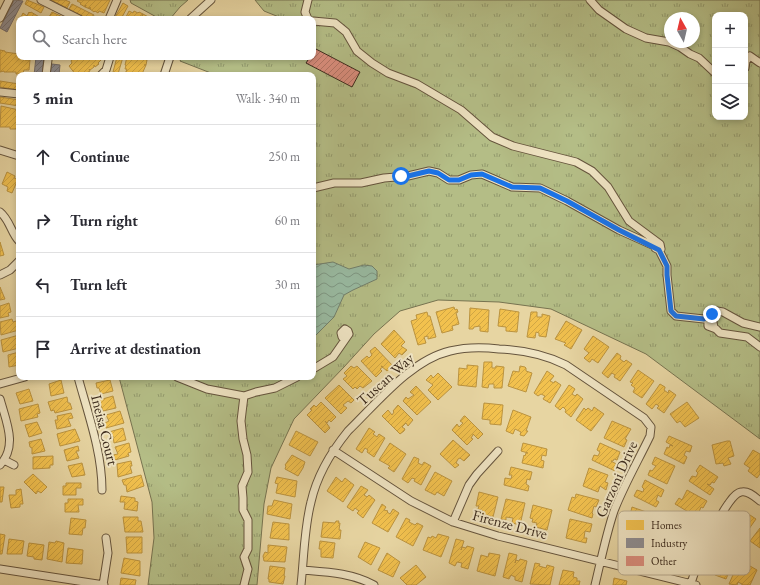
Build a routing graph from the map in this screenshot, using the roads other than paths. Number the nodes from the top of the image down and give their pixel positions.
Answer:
1 (9, 0) edge
2 (41, 0) edge
3 (118, 0) edge
4 (211, 0) edge
5 (308, 0) edge
6 (590, 0) edge
7 (73, 16) edge
8 (110, 16) edge
9 (193, 16) edge
10 (307, 16) edge
11 (0, 18) edge
12 (316, 21) edge
13 (748, 58) edge
14 (48, 60) dead end
15 (109, 60) edge
16 (169, 60) edge
17 (760, 63) edge
18 (712, 70) edge
19 (46, 72) edge
20 (104, 72) edge
21 (165, 72) edge
22 (0, 92) edge
23 (16, 94) edge
24 (0, 150) edge
25 (16, 155) edge
26 (316, 187) edge
27 (0, 212) edge
28 (619, 230) junction
29 (16, 238) edge
30 (16, 264) edge
31 (0, 275) edge
32 (760, 327) edge
33 (716, 329) dead end
34 (346, 338) dead end
35 (760, 347) edge
36 (316, 367) edge
37 (16, 380) edge
38 (79, 380) edge
39 (184, 380) edge
40 (291, 380) edge
41 (0, 384) edge
42 (244, 396) junction
43 (0, 399) edge
44 (654, 432) joint
45 (333, 450) junction
46 (498, 451) dead end
47 (2, 462) edge
48 (14, 464) dead end
49 (102, 490) dead end
50 (760, 501) edge
51 (724, 511) edge
52 (453, 522) junction
53 (106, 538) dead end
54 (601, 561) junction
55 (618, 565) edge
56 (0, 569) edge
57 (303, 570) junction
58 (658, 575) edge
59 (694, 584) edge
60 (103, 585) edge
61 (244, 585) edge
62 (301, 585) edge
63 (374, 585) edge
64 (595, 585) edge

1 - 11 street
2 - 7 street
3 - 8 street
4 - 9 street
5 - 10 street
6 - 18 street
12 - 28 street
13 - 17 street
14 - 19 street
15 - 20 street
16 - 21 street
22 - 23 street
24 - 25 street
26 - 28 street
27 - 29 street
28 - 32 street
30 - 31 street
33 - 35 street
34 - 36 street
37 - 41 street
38 - 49 street, Ineisa Court
39 - 42 street
40 - 42 street
42 - 61 street
43 - 47 street
44 - 45 street, Tuscan Way
44 - 54 street, Garzoni Drive
45 - 52 street, Firenze Drive
45 - 57 street, Tuscan Way
46 - 52 street
47 - 48 street
50 - 51 street
52 - 54 street, Firenze Drive
53 - 60 street
54 - 55 street, Firenze Drive
54 - 64 street, Garzoni Drive
56 - 60 street
57 - 62 street, Tuscan Way
57 - 63 street
58 - 59 street, Firenze Drive

